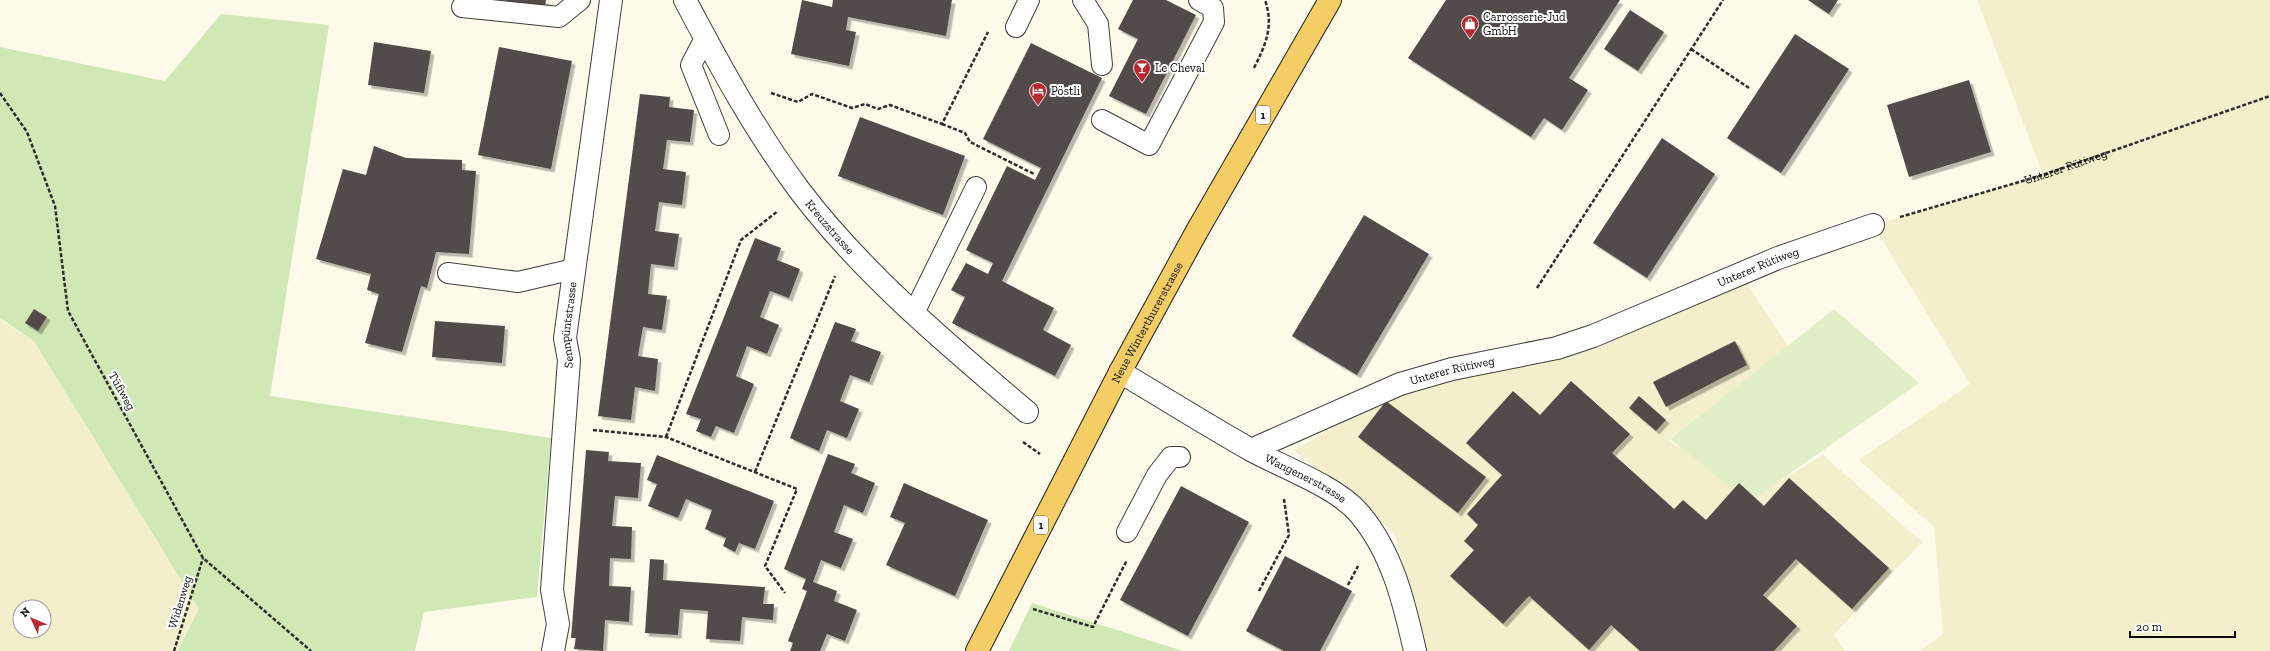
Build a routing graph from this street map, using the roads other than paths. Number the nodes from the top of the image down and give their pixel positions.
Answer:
1 (580, 0) edge
2 (611, 0) edge
3 (685, 0) edge
4 (1029, 0) edge
5 (1082, 0) edge
6 (1199, 0) edge
7 (1330, 0) edge
8 (462, 7) dead end
9 (1016, 27) dead end
10 (705, 38) junction
11 (1102, 65) dead end
12 (1102, 120) dead end
13 (719, 136) dead end
14 (976, 187) dead end
15 (1873, 225) road end
16 (574, 269) junction
17 (448, 273) dead end
18 (914, 313) junction
19 (1120, 372) junction
20 (1027, 412) dead end
21 (1251, 450) junction
22 (1180, 457) dead end
23 (1127, 532) dead end
24 (553, 651) edge
25 (977, 651) edge
26 (1415, 651) edge

1 - 8 lane
2 - 16 street, Sennpüntstrasse
3 - 10 street, Kreuzstrasse
4 - 9 lane
5 - 11 lane
6 - 12 lane
7 - 19 main road, Neue Winterthurerstrasse / 1
10 - 13 lane
10 - 18 street, Kreuzstrasse
14 - 18 lane
15 - 21 street, Unterer Rütiweg
16 - 17 lane
16 - 24 street, Sennpüntstrasse
18 - 20 street, Kreuzstrasse
19 - 21 street, Wangenerstrasse
19 - 25 main road, Neue Winterthurerstrasse / 1
21 - 26 street, Wangenerstrasse
22 - 23 lane

